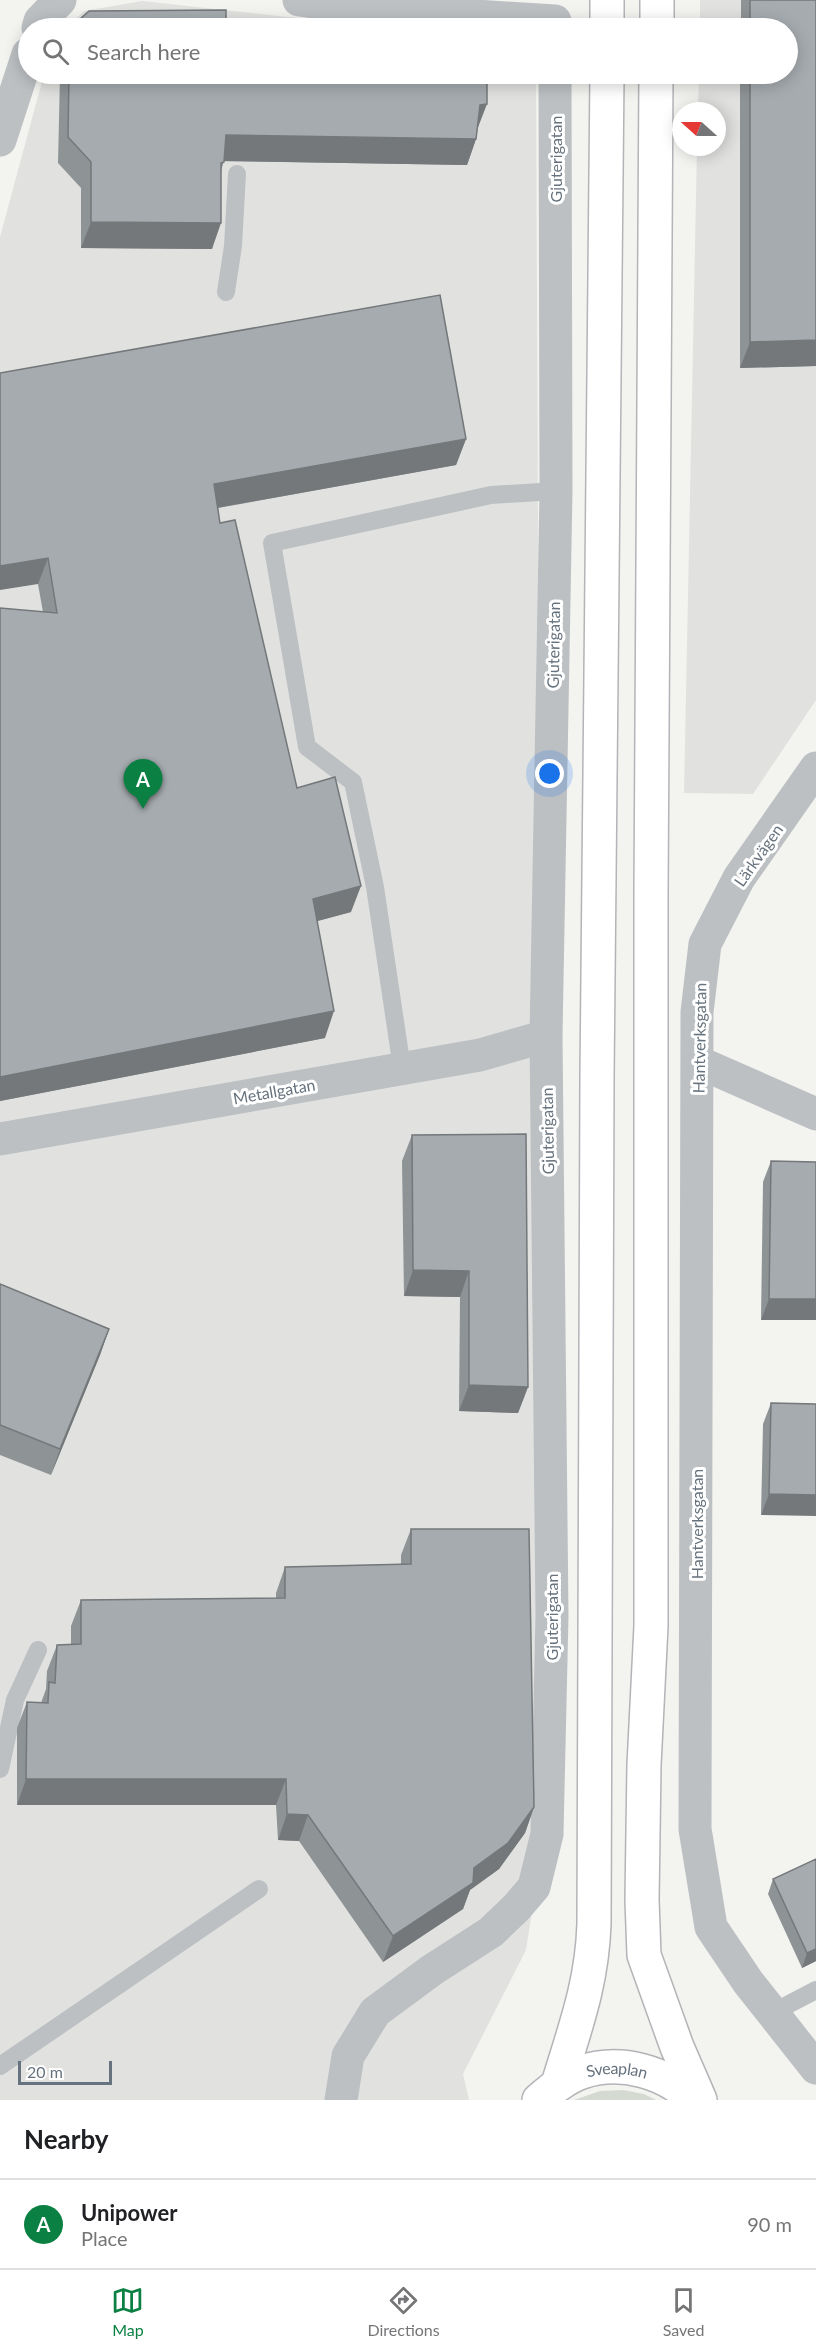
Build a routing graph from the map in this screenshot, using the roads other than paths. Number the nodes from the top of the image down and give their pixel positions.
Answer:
1 (298, 0) edge
2 (607, 0) edge
3 (657, 0) edge
4 (58, 1) edge
5 (364, 5) edge
6 (43, 18) edge
7 (488, 18) edge
8 (607, 18) edge
9 (657, 18) edge
10 (18, 84) edge
11 (555, 84) edge
12 (607, 84) edge
13 (656, 84) edge
14 (0, 140) edge
15 (237, 174) dead end
16 (226, 292) dead end
17 (556, 492) junction
18 (816, 768) edge
19 (705, 944) joint
20 (546, 1036) junction
21 (698, 1062) junction
22 (402, 1068) junction
23 (816, 1114) edge
24 (0, 1138) edge
25 (38, 1650) dead end
26 (0, 1769) edge
27 (259, 1889) dead end
28 (816, 1990) edge
29 (772, 2013) junction
30 (0, 2066) edge
31 (816, 2068) edge
32 (548, 2092) edge
33 (341, 2100) edge
34 (694, 2100) edge
35 (700, 2100) edge

1 - 5 street
2 - 8 highway
3 - 9 highway
4 - 6 street
5 - 7 street
10 - 14 street
11 - 17 street, Gjuterigatan
12 - 32 highway
13 - 35 highway
15 - 16 lane
17 - 20 street, Gjuterigatan
17 - 22 lane
18 - 19 street, Lärkvägen
19 - 21 street, Hantverksgatan
20 - 22 street, Metallgatan
20 - 33 street, Gjuterigatan
21 - 23 street
21 - 29 street, Hantverksgatan
22 - 24 street, Metallgatan
25 - 26 lane
27 - 30 lane
28 - 29 lane
29 - 31 street, Hantverksgatan
32 - 34 highway, Sveaplan

